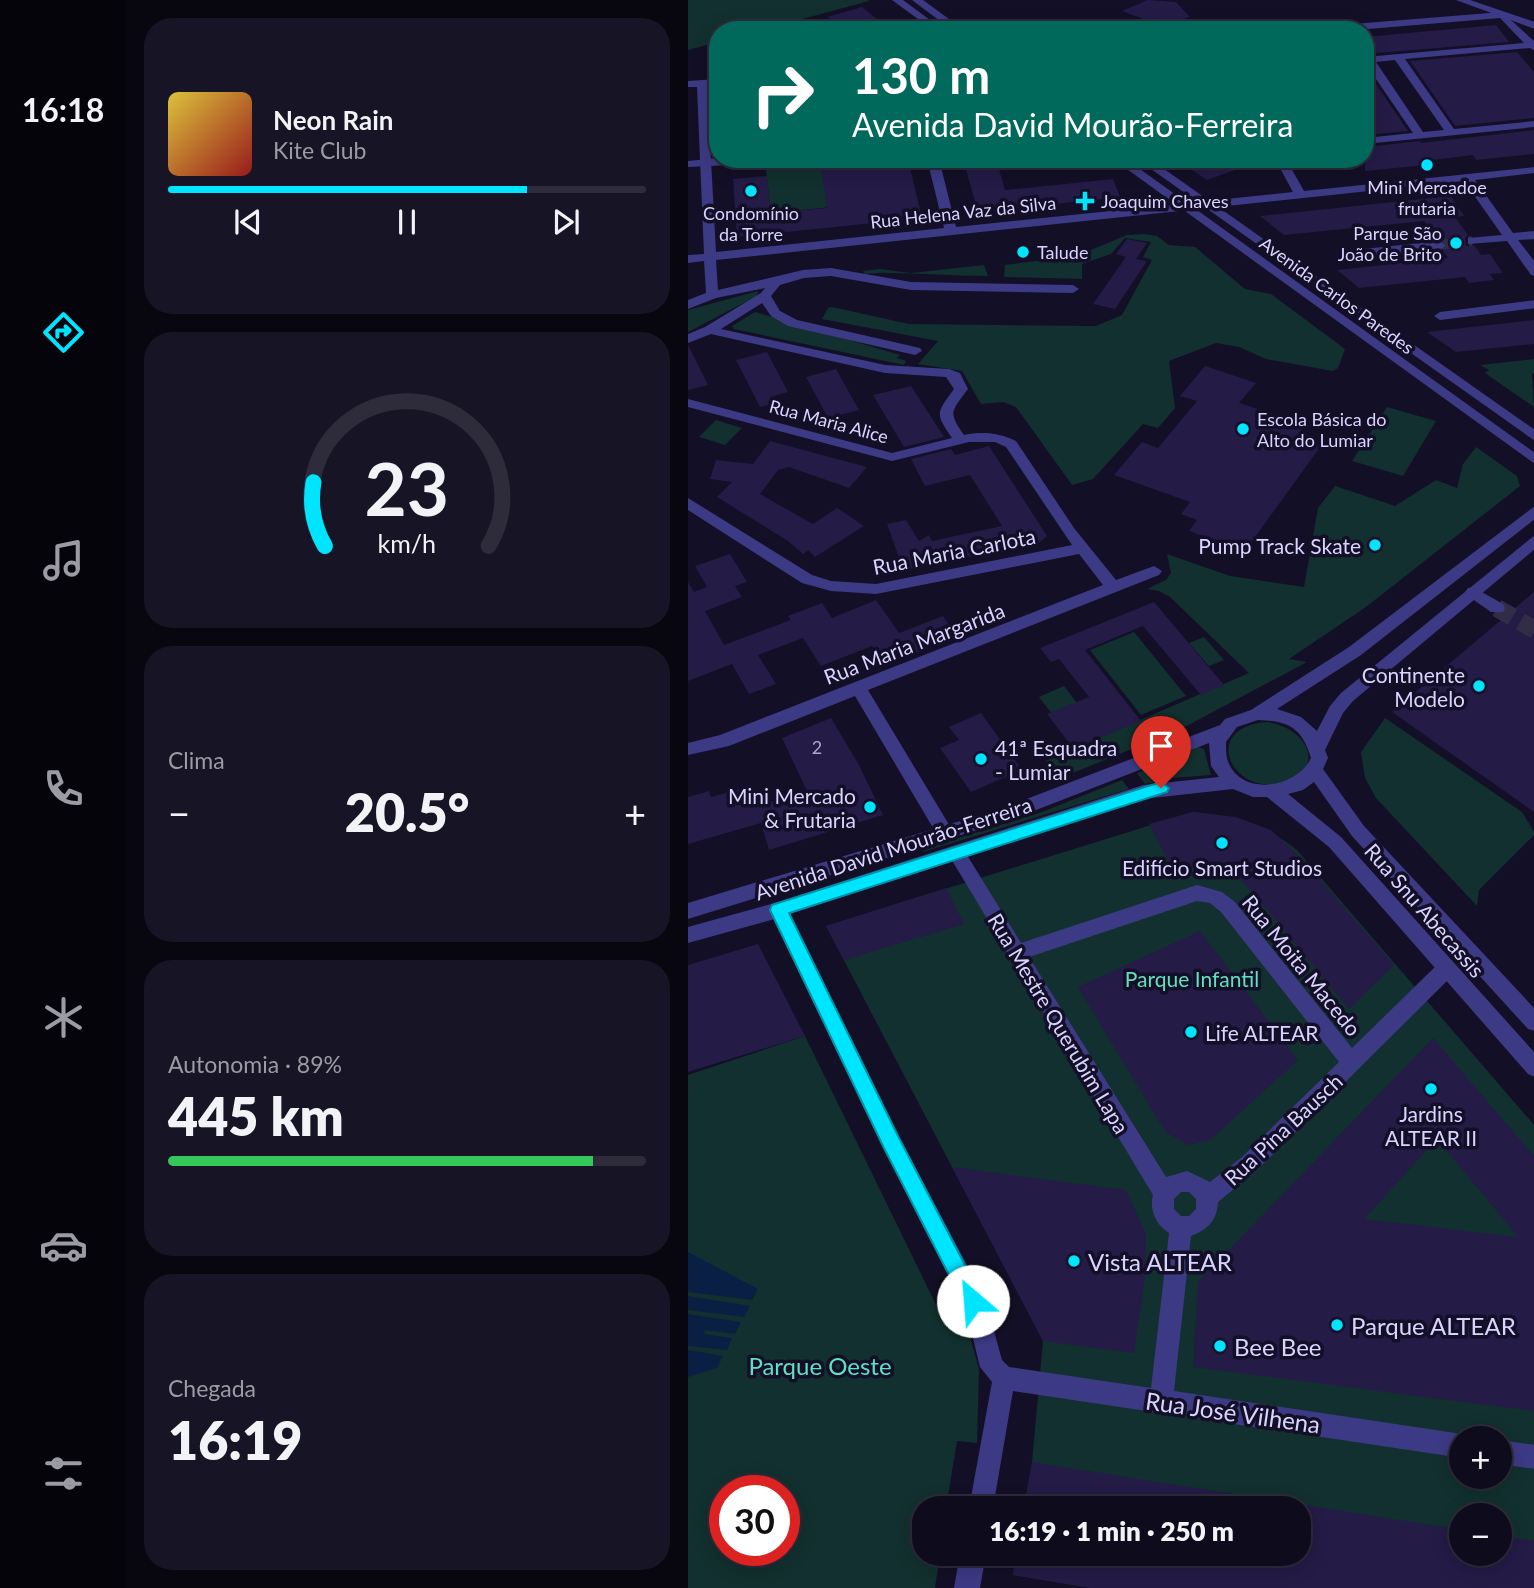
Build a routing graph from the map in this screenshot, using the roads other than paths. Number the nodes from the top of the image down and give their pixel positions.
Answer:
1 (897, 0) edge
2 (917, 0) edge
3 (1461, 0) edge
4 (1485, 0) edge
5 (1502, 15) junction
6 (1534, 17) edge
7 (926, 21) edge
8 (946, 21) edge
9 (1374, 25) edge
10 (1534, 27) edge
11 (1522, 33) junction
12 (1533, 46) edge
13 (1398, 57) junction
14 (1374, 59) edge
15 (1374, 70) edge
16 (702, 83) junction
17 (709, 83) edge
18 (688, 84) edge
19 (1534, 124) edge
20 (1451, 132) junction
21 (1420, 135) junction
22 (1374, 140) edge
23 (705, 163) junction
24 (709, 163) edge
25 (688, 164) edge
26 (936, 168) edge
27 (1130, 168) edge
28 (1154, 168) edge
29 (1285, 168) edge
30 (1534, 170) edge
31 (1467, 177) junction
32 (1299, 193) junction
33 (1204, 204) junction
34 (1183, 206) junction
35 (951, 231) junction
36 (1534, 235) edge
37 (1510, 237) junction
38 (1472, 241) tunnel mouth
39 (1439, 245) tunnel mouth
40 (1345, 255) dead end
41 (710, 257) junction
42 (688, 259) edge
43 (1534, 272) edge
44 (776, 282) junction
45 (1072, 289) dead end
46 (712, 295) junction
47 (765, 296) junction
48 (688, 304) edge
49 (1534, 304) edge
50 (1440, 316) dead end
51 (710, 330) junction
52 (688, 339) edge
53 (915, 351) dead end
54 (688, 403) edge
55 (1534, 437) edge
56 (962, 441) junction
57 (1534, 460) edge
58 (688, 503) edge
59 (1534, 511) edge
60 (1534, 540) edge
61 (1082, 548) junction
62 (1154, 571) dead end
63 (1113, 587) junction
64 (1473, 592) junction
65 (1498, 608) tunnel mouth
66 (858, 687) junction
67 (1257, 714) junction
68 (1222, 731) junction
69 (1318, 747) junction
70 (688, 749) edge
71 (1315, 771) junction
72 (1235, 782) junction
73 (1272, 792) junction
74 (945, 833) junction
75 (956, 852) junction
76 (778, 910) junction
77 (688, 911) edge
78 (688, 934) edge
79 (1016, 953) junction
80 (1446, 969) junction
81 (1534, 1023) edge
82 (1352, 1063) junction
83 (1534, 1068) edge
84 (1164, 1193) junction
85 (1207, 1198) junction
86 (1181, 1226) junction
87 (1004, 1378) junction
88 (1161, 1401) junction
89 (1449, 1444) edge
90 (1512, 1454) edge
91 (1534, 1457) edge
92 (983, 1496) edge
93 (971, 1566) edge
94 (967, 1588) edge

1 - 7 street
2 - 8 street
3 - 5 street
4 - 6 street
5 - 9 street
5 - 10 street
5 - 11 street
10 - 11 street
11 - 12 street
12 - 13 street
13 - 14 street
13 - 20 street
15 - 21 street
16 - 17 street
16 - 18 street
16 - 23 street
19 - 20 street
20 - 21 street
21 - 22 street
23 - 24 street
23 - 25 street
23 - 41 street
26 - 35 street
27 - 34 street, Avenida Carlos Paredes
28 - 33 street, Avenida Carlos Paredes
29 - 32 street
30 - 31 street, Rua Helena Vaz da Silva
31 - 32 street, Rua Helena Vaz da Silva
31 - 37 street
32 - 33 street, Rua Helena Vaz da Silva
33 - 34 street, Rua Helena Vaz da Silva
33 - 55 street, Avenida Carlos Paredes
34 - 35 street, Rua Helena Vaz da Silva
34 - 57 street, Avenida Carlos Paredes
35 - 41 street, Rua Helena Vaz da Silva
36 - 37 street
37 - 38 street
37 - 43 street
39 - 40 street
41 - 42 street, Rua Helena Vaz da Silva
41 - 46 street
44 - 45 street
44 - 46 street
44 - 47 street
46 - 48 street
47 - 51 street
47 - 53 street
49 - 50 street
51 - 52 street
51 - 56 street
54 - 56 street, Rua Maria Alice
56 - 61 street, Rua Maria Alice
58 - 61 street, Rua Maria Carlota
59 - 67 street
60 - 64 street
61 - 63 street, Rua Maria Alice
62 - 63 street, Rua Maria Margarida
63 - 66 street, Rua Maria Margarida
64 - 65 street
64 - 69 street
66 - 70 street, Rua Maria Margarida
66 - 74 street
67 - 68 street
67 - 69 street
68 - 72 street
68 - 74 street, Avenida David Mourão-Ferreira
69 - 71 street
71 - 73 street
71 - 81 street, Rua Snu Abecassis
72 - 73 street
72 - 75 street, Avenida David Mourão-Ferreira
73 - 80 street, Rua Snu Abecassis
74 - 77 street, Avenida David Mourão-Ferreira
75 - 76 street, Avenida David Mourão-Ferreira
75 - 79 street, Rua Mestre Querubim Lapa
76 - 78 street, Avenida David Mourão-Ferreira
76 - 87 street
79 - 82 street, Rua Moita Macedo
79 - 84 street, Rua Mestre Querubim Lapa
80 - 82 street, Rua Pina Bausch
80 - 83 street, Rua Snu Abecassis
82 - 85 street, Rua Pina Bausch
84 - 85 street
84 - 86 street
85 - 86 street
86 - 88 street
87 - 88 street, Rua José Vilhena
87 - 92 street
88 - 89 street, Rua José Vilhena
90 - 91 street
93 - 94 street

